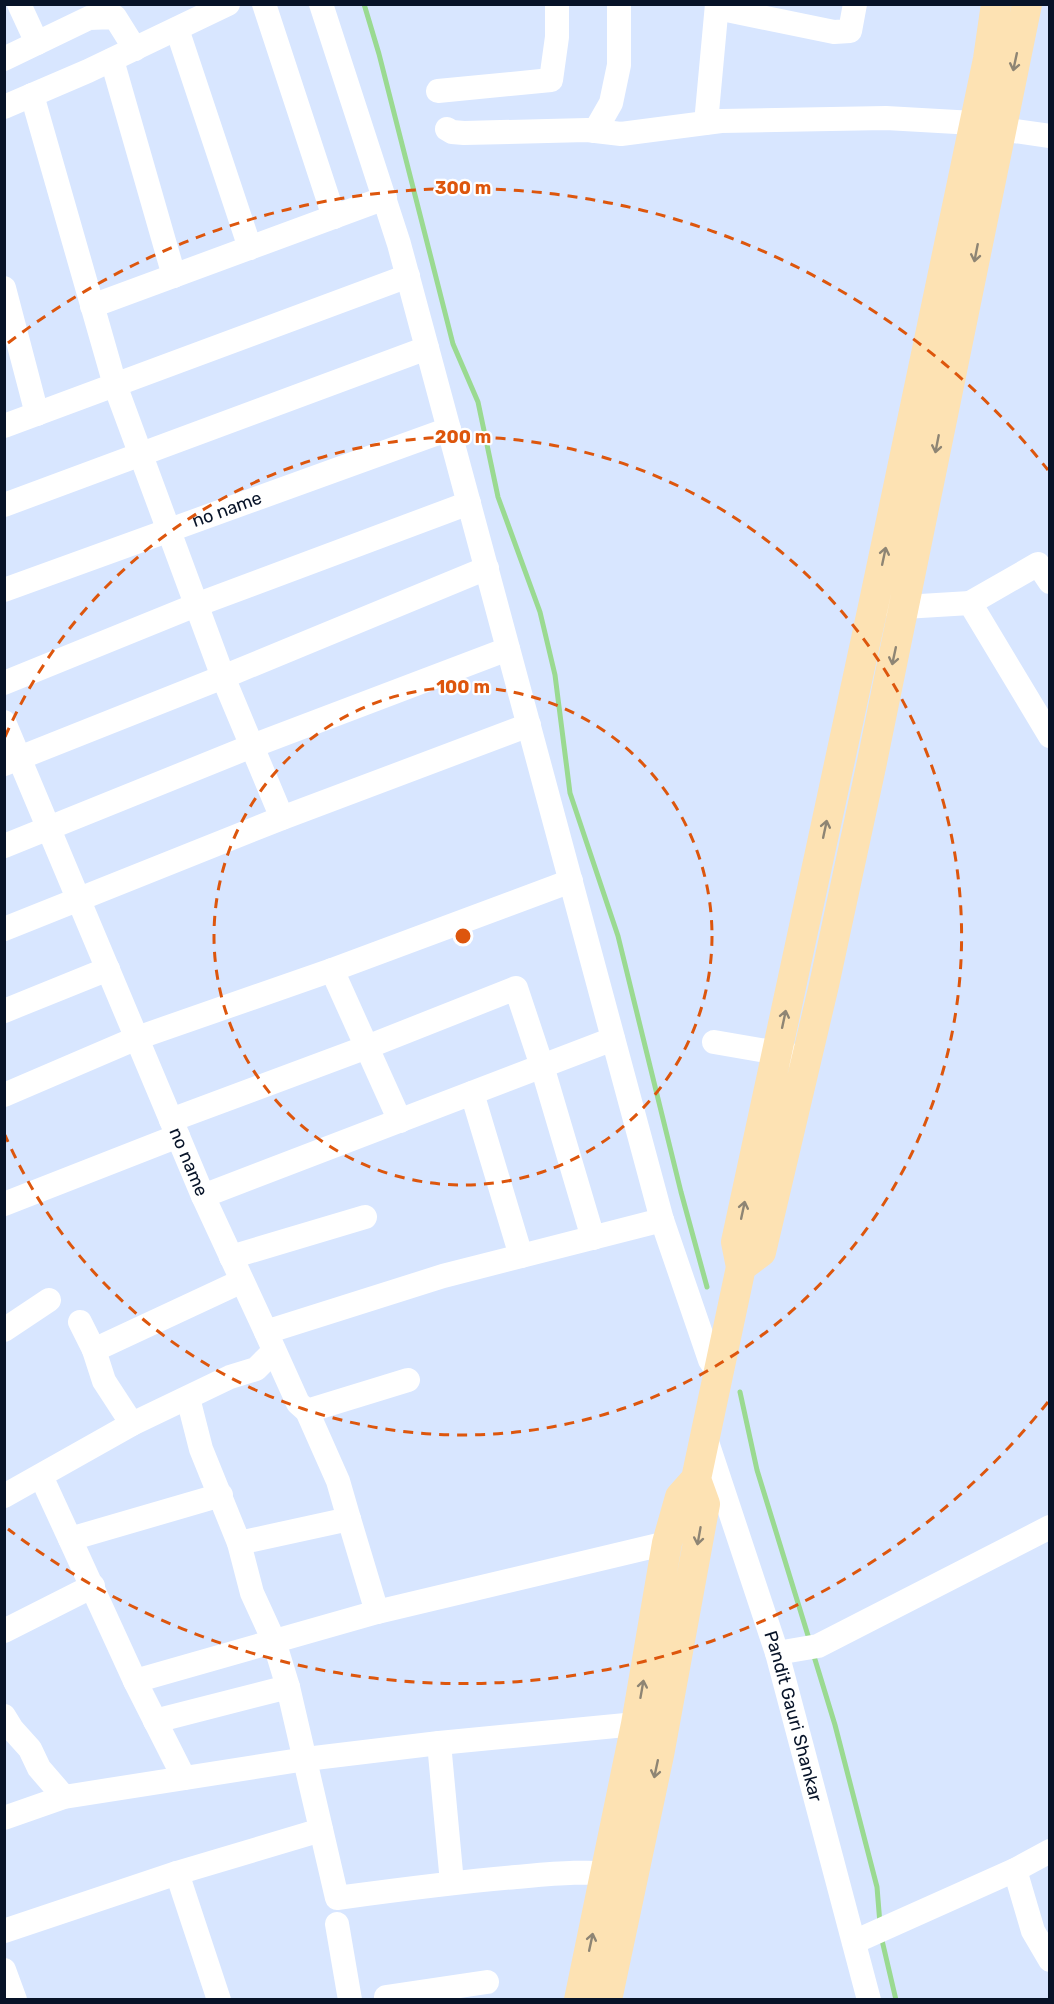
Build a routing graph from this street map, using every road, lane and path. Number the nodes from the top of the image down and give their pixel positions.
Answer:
1 (20, 4) edge
2 (228, 4) edge
3 (264, 4) edge
4 (321, 4) edge
5 (557, 4) edge
6 (619, 4) edge
7 (855, 4) edge
8 (996, 4) edge
9 (1027, 4) edge
10 (717, 6) edge
11 (75, 14) edge
12 (177, 29) junction
13 (38, 43) junction
14 (135, 49) junction
15 (4, 59) edge
16 (112, 60) junction
17 (438, 91) dead end
18 (32, 95) junction
19 (4, 107) edge
20 (706, 123) junction
21 (987, 126) junction
22 (447, 129) dead end
23 (595, 131) junction
24 (1050, 136) edge
25 (385, 198) junction
26 (334, 217) junction
27 (250, 248) junction
28 (174, 276) junction
29 (408, 276) junction
30 (4, 288) edge
31 (92, 306) junction
32 (427, 348) junction
33 (115, 385) junction
34 (37, 414) junction
35 (4, 426) edge
36 (449, 429) junction
37 (140, 455) junction
38 (469, 503) junction
39 (4, 505) edge
40 (168, 531) junction
41 (487, 568) junction
42 (1046, 568) edge
43 (4, 590) edge
44 (874, 602) junction
45 (970, 603) junction
46 (196, 605) junction
47 (904, 607) junction
48 (508, 648) junction
49 (223, 677) junction
50 (4, 683) edge
51 (4, 722) edge
52 (529, 725) junction
53 (1050, 736) edge
54 (252, 746) junction
55 (841, 754) junction
56 (12, 761) edge
57 (872, 762) junction
58 (282, 818) junction
59 (49, 829) junction
60 (4, 846) edge
61 (571, 881) junction
62 (79, 900) junction
63 (4, 929) edge
64 (108, 969) junction
65 (332, 970) junction
66 (4, 1011) edge
67 (137, 1038) junction
68 (613, 1039) junction
69 (714, 1042) dead end
70 (367, 1047) junction
71 (777, 1053) junction
72 (807, 1058) junction
73 (543, 1066) junction
74 (472, 1093) junction
75 (4, 1095) edge
76 (400, 1121) junction
77 (174, 1128) junction
78 (203, 1196) junction
79 (4, 1204) edge
80 (365, 1217) dead end
81 (662, 1220) junction
82 (593, 1238) junction
83 (521, 1256) junction
84 (231, 1257) junction
85 (741, 1267) junction
86 (242, 1281) junction
87 (49, 1300) dead end
88 (80, 1322) dead end
89 (4, 1330) edge
90 (270, 1341) junction
91 (94, 1350) junction
92 (718, 1372) junction
93 (408, 1380) dead end
94 (188, 1398) junction
95 (307, 1411) junction
96 (132, 1425) junction
97 (705, 1436) junction
98 (40, 1476) junction
99 (696, 1479) junction
100 (221, 1495) junction
101 (4, 1496) edge
102 (349, 1519) junction
103 (1050, 1527) edge
104 (70, 1539) junction
105 (667, 1543) junction
106 (240, 1544) junction
107 (93, 1586) junction
108 (376, 1612) junction
109 (4, 1631) edge
110 (274, 1641) junction
111 (777, 1653) junction
112 (135, 1682) junction
113 (288, 1687) junction
114 (4, 1716) edge
115 (155, 1721) junction
116 (650, 1725) junction
117 (439, 1743) junction
118 (306, 1759) junction
119 (184, 1778) junction
120 (64, 1797) junction
121 (4, 1818) edge
122 (321, 1830) junction
123 (1050, 1851) edge
124 (1015, 1870) junction
125 (177, 1873) junction
126 (619, 1874) junction
127 (452, 1883) junction
128 (337, 1924) dead end
129 (4, 1931) edge
130 (854, 1942) junction
131 (1050, 1960) edge
132 (4, 1970) edge
133 (486, 1982) dead end
134 (382, 1999) edge
135 (15, 2000) edge
136 (219, 2000) edge
137 (350, 2000) edge
138 (579, 2000) edge
139 (607, 2000) edge
140 (870, 2000) edge

1 - 13 street
2 - 12 street
3 - 26 street
4 - 25 street
5 - 17 street
6 - 23 street
7 - 10 street
8 - 21 main road
9 -> 21 main road
10 - 20 street
11 - 13 street
11 - 14 street
12 - 14 street
12 - 27 street
13 - 15 street
14 - 16 street
16 - 18 street
16 - 28 street
18 - 19 street
18 - 31 street
20 - 21 street
20 - 23 street
21 - 24 street
44 -> 21 main road
21 -> 47 main road
22 - 23 street
25 - 26 street
25 - 29 street
26 - 27 street
27 - 28 street
28 - 31 street
29 - 32 street
29 - 33 street
30 - 34 street
31 - 33 street
32 - 36 street
32 - 37 street
33 - 34 street
33 - 37 street
34 - 35 street
36 - 38 street
36 - 40 street, no name
37 - 39 street
37 - 40 street
38 - 41 street
38 - 46 street
40 - 43 street, no name
40 - 46 street
41 - 48 street
41 - 49 street
42 - 45 street
44 - 47 street
44 - 55 main road
45 - 47 street
45 - 53 street
46 - 49 street
46 - 50 street
47 -> 57 main road
48 - 52 street
48 - 54 street
49 - 54 street
49 - 56 street
51 - 56 street, no name
52 - 58 street
52 - 61 street
54 - 58 street
54 - 59 street
55 - 57 main road
71 -> 55 main road
56 - 59 street, no name
57 - 72 main road
58 - 62 street
59 - 60 street
59 - 62 street, no name
61 - 65 street
61 - 68 street
62 - 63 street
62 - 64 street, no name
64 - 66 street
64 - 67 street, no name
65 - 67 street
65 - 70 street
67 - 75 street
67 - 77 street, no name
68 - 73 street, no name
68 - 81 street
69 - 71 street
70 - 73 street
70 - 76 street
70 - 77 street
71 - 72 street
85 -> 71 main road
72 - 85 main road
73 - 74 street, no name
73 - 82 street
74 - 76 street, no name
74 - 83 street
76 - 78 street, no name
77 - 78 street, no name
77 - 79 street
78 - 84 street
80 - 84 street
81 - 82 street
81 - 92 street
82 - 83 street
83 - 90 street
84 - 86 street
85 - 92 main road
86 - 90 street
86 - 91 street
87 - 89 street
88 - 91 street
90 - 94 street
90 - 95 street
91 - 96 street
92 - 97 main road
93 - 95 street
94 - 96 street
94 - 100 street
95 - 102 street
96 - 98 street
97 - 99 main road
97 - 111 street, Pandit Gauri Shankar
98 - 101 street
98 - 104 street
99 - 105 main road
99 -> 116 main road
100 - 104 street
100 - 106 street
102 - 106 street
102 - 108 street
103 - 111 street
104 - 107 street
105 - 108 street
116 -> 105 main road
106 - 110 street
107 - 109 street
107 - 112 street
108 - 110 street
110 - 112 street
110 - 113 street
111 - 130 street, Pandit Gauri Shankar
112 - 115 street
113 - 115 street
113 - 118 street
114 - 120 street
115 - 119 street
116 - 117 street
116 - 126 main road
117 - 118 street
117 - 127 street
118 - 119 street
118 - 122 street
119 - 120 street
120 - 121 street
122 - 125 street
122 - 127 street
123 - 124 street
124 - 130 street
124 - 131 street
125 - 129 street
125 - 136 street
126 - 127 street
138 -> 126 main road
126 - 139 main road
128 - 137 street
130 - 140 street, Pandit Gauri Shankar
132 - 135 street
133 - 134 street

